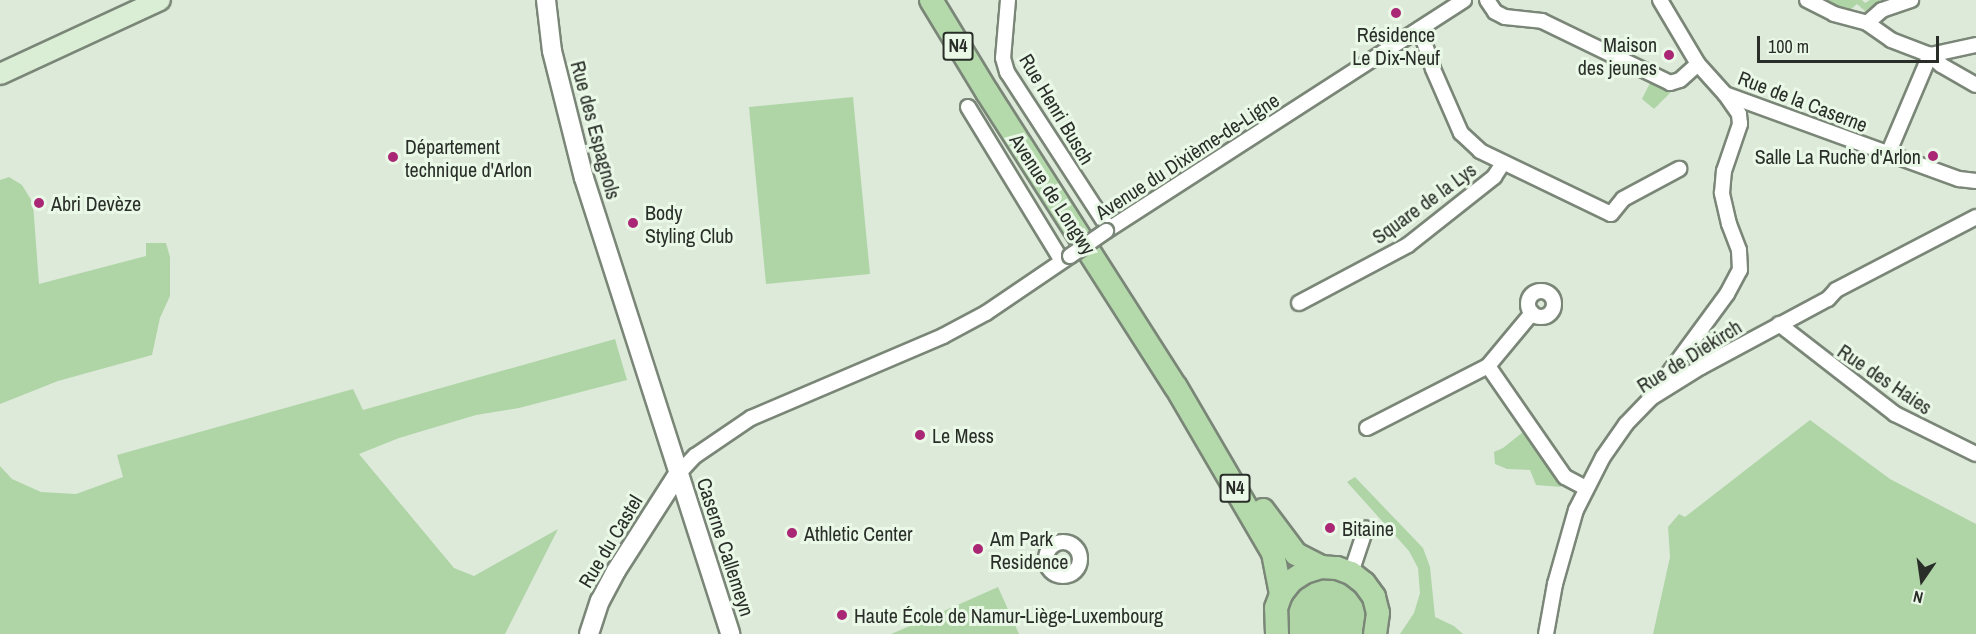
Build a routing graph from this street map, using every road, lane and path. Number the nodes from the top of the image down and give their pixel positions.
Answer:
1 (160, 0) edge
2 (546, 0) edge
3 (931, 0) edge
4 (1008, 0) edge
5 (1464, 0) edge
6 (1487, 0) edge
7 (1660, 0) edge
8 (1807, 0) edge
9 (1911, 0) edge
10 (1867, 23) junction
11 (1419, 29) junction
12 (1976, 45) edge
13 (1930, 55) junction
14 (1698, 64) junction
15 (0, 74) edge
16 (1976, 86) edge
17 (1725, 94) junction
18 (968, 107) dead end
19 (1888, 154) junction
20 (1503, 163) junction
21 (1679, 169) dead end
22 (1976, 181) edge
23 (1976, 217) edge
24 (1108, 230) junction
25 (1066, 259) junction
26 (1299, 303) dead end
27 (1532, 313) dead end
28 (1779, 324) junction
29 (1687, 349) junction
30 (1488, 366) junction
31 (1701, 367) junction
32 (1176, 387) junction
33 (1651, 398) junction
34 (1367, 428) dead end
35 (1976, 454) edge
36 (678, 474) junction
37 (1586, 488) junction
38 (1366, 528) dead end
39 (1321, 567) junction
40 (1351, 573) junction
41 (1281, 594) junction
42 (589, 634) edge
43 (730, 634) edge
44 (1277, 634) edge
45 (1375, 634) edge
46 (1546, 634) edge

1 - 15 main road
2 - 36 street, Rue des Espagnols
3 - 32 main road, Avenue de Longwy / N4
4 - 24 street, Rue Henri Busch
5 - 11 street, Avenue du Dixième-de-Ligne
6 - 14 street
7 - 14 street, Rue de la Caserne
8 - 10 street
9 - 10 street
10 - 13 street
11 - 20 street, Square de la Lys
11 - 24 street, Avenue du Dixième-de-Ligne
12 - 13 street
13 - 16 street
13 - 19 street
14 - 17 street, Rue de la Caserne
17 - 19 street, Rue de la Caserne
17 - 29 street
18 - 25 street
19 - 22 street, Rue de la Caserne
20 - 21 street, Square de la Lys
20 - 26 street, Square de la Lys
23 - 28 street, Rue de Diekirch
24 - 25 street, Avenue du Dixième-de-Ligne, bridge
25 - 36 street, Avenue du Dixième-de-Ligne
27 - 30 street
28 - 31 street, Rue de Diekirch
28 - 35 street, Rue des Haies
29 - 31 street
29 - 33 street
30 - 34 street
30 - 37 street
31 - 33 street, Rue de Diekirch
32 - 39 main road, N4
32 - 41 main road, N4
33 - 37 street, Rue de Diekirch
36 - 42 street, Rue du Castel
36 - 43 street, Caserne Callemeyn
37 - 46 street, Rue de Diekirch
38 - 40 street
39 - 40 main road, N4
39 - 41 main road
40 - 45 main road
41 - 44 main road, N4

